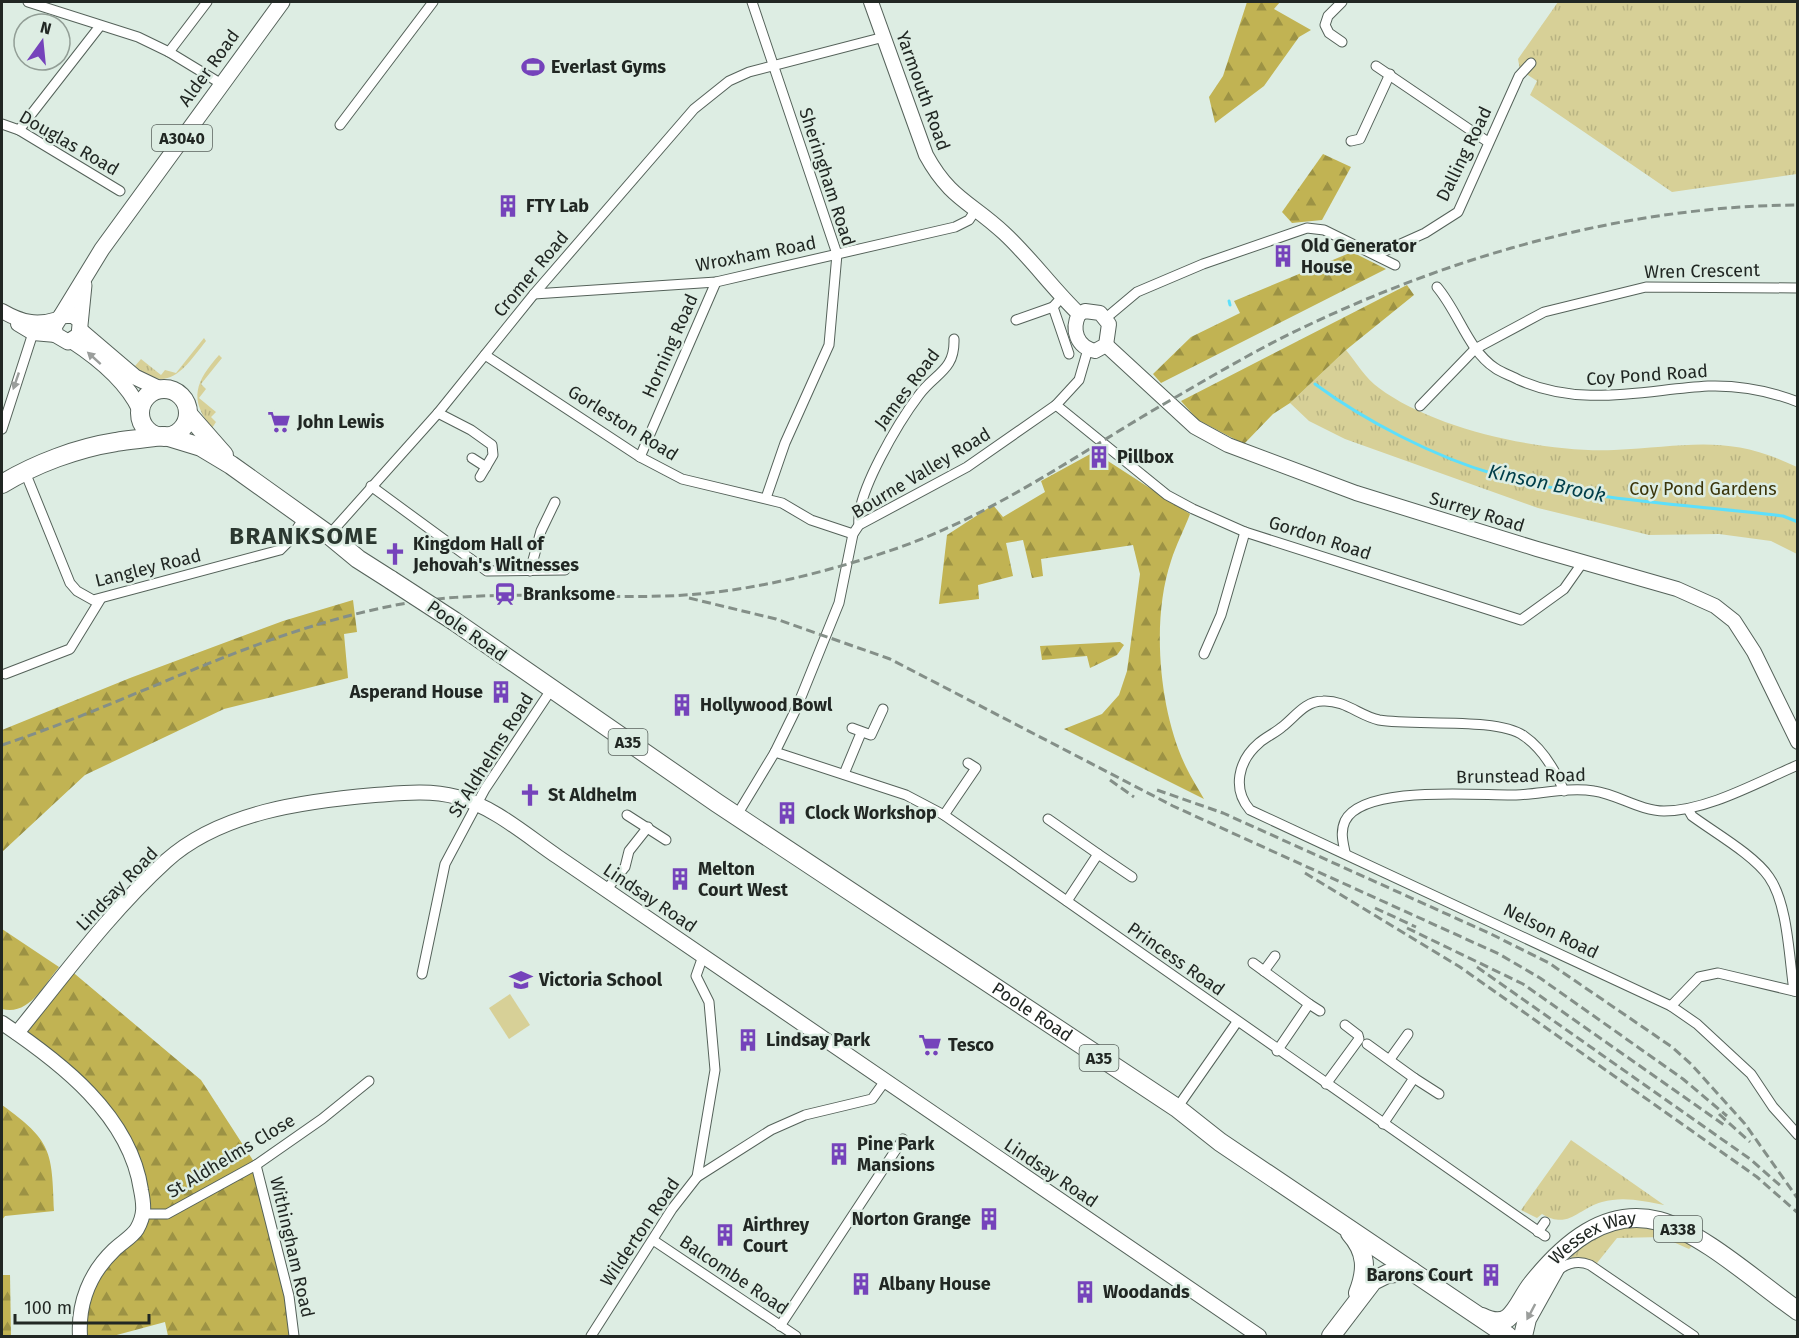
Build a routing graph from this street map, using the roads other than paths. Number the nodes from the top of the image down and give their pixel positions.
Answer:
1 (28, 2) edge
2 (207, 2) edge
3 (282, 2) edge
4 (433, 2) edge
5 (752, 2) edge
6 (871, 2) edge
7 (1342, 2) edge
8 (100, 26) junction
9 (884, 38) junction
10 (1342, 42) dead end
11 (169, 52) junction
12 (1531, 63) dead end
13 (772, 66) junction
14 (1376, 66) dead end
15 (1390, 74) junction
16 (220, 83) junction
17 (2, 124) edge
18 (340, 125) dead end
19 (19, 130) junction
20 (1351, 141) dead end
21 (1488, 142) junction
22 (120, 191) dead end
23 (975, 211) junction
24 (837, 254) junction
25 (1376, 255) junction
26 (1395, 265) dead end
27 (86, 276) junction
28 (716, 282) junction
29 (1437, 287) dead end
30 (1797, 288) edge
31 (534, 294) junction
32 (1057, 302) junction
33 (5, 313) edge
34 (1079, 314) junction
35 (59, 317) junction
36 (1106, 318) junction
37 (1016, 320) dead end
38 (78, 331) junction
39 (33, 333) junction
40 (56, 335) junction
41 (954, 339) dead end
42 (1106, 345) junction
43 (1088, 349) junction
44 (1475, 349) junction
45 (1069, 354) dead end
46 (485, 355) junction
47 (160, 389) junction
48 (1797, 402) edge
49 (1056, 405) junction
50 (1420, 406) dead end
51 (140, 413) junction
52 (438, 413) junction
53 (188, 414) junction
54 (2, 429) edge
55 (164, 436) junction
56 (115, 442) junction
57 (640, 457) junction
58 (472, 458) dead end
59 (231, 465) junction
60 (486, 467) junction
61 (25, 472) junction
62 (480, 477) dead end
63 (2, 484) edge
64 (371, 486) junction
65 (766, 498) junction
66 (555, 502) dead end
67 (304, 518) junction
68 (859, 525) junction
69 (1245, 532) junction
70 (853, 534) junction
71 (329, 535) junction
72 (1584, 562) junction
73 (565, 570) dead end
74 (530, 571) junction
75 (100, 600) junction
76 (1204, 654) dead end
77 (5, 674) dead end
78 (551, 690) junction
79 (884, 709) dead end
80 (852, 728) dead end
81 (861, 734) junction
82 (1797, 742) edge
83 (776, 752) junction
84 (1797, 765) edge
85 (844, 774) junction
86 (985, 775) dead end
87 (1564, 791) junction
88 (477, 803) junction
89 (724, 806) junction
90 (1688, 809) junction
91 (627, 815) dead end
92 (944, 815) junction
93 (1048, 819) dead end
94 (648, 827) junction
95 (666, 840) dead end
96 (1345, 852) junction
97 (1098, 854) junction
98 (1132, 877) dead end
99 (606, 890) junction
100 (1067, 901) junction
101 (703, 956) junction
102 (1275, 956) dead end
103 (1253, 963) dead end
104 (1264, 971) junction
105 (422, 974) dead end
106 (1796, 991) edge
107 (1309, 1004) junction
108 (1671, 1006) junction
109 (1320, 1011) dead end
110 (1237, 1022) junction
111 (2, 1023) edge
112 (1345, 1025) dead end
113 (17, 1033) junction
114 (1408, 1034) dead end
115 (1367, 1044) dead end
116 (1277, 1051) junction
117 (1390, 1059) junction
118 (1414, 1078) junction
119 (369, 1081) dead end
120 (885, 1081) junction
121 (1326, 1084) junction
122 (1439, 1095) dead end
123 (1177, 1108) junction
124 (1383, 1124) junction
125 (1797, 1136) edge
126 (903, 1138) dead end
127 (256, 1165) junction
128 (697, 1178) junction
129 (145, 1214) junction
130 (1341, 1222) junction
131 (1545, 1222) dead end
132 (653, 1240) junction
133 (1562, 1252) junction
134 (1412, 1271) junction
135 (1554, 1274) junction
136 (1354, 1304) junction
137 (1797, 1311) edge
138 (1475, 1314) junction
139 (780, 1326) junction
140 (1244, 1332) edge
141 (80, 1336) edge
142 (294, 1336) edge
143 (591, 1336) edge
144 (796, 1336) edge
145 (1259, 1336) edge
146 (1331, 1336) edge
147 (1508, 1336) edge
148 (1523, 1336) edge
149 (1694, 1336) edge

1 - 8 street
2 - 11 street
3 - 16 main road, Alder Road / A3040
4 - 18 street
5 - 13 street, Sheringham Road
6 - 9 street, Yarmouth Road
7 - 10 street
8 - 11 street
8 - 19 street
9 - 13 street, Cromer Road
9 - 23 street, Yarmouth Road
11 - 16 street
12 - 21 street, Dalling Road
13 - 24 street, Sheringham Road
13 - 31 street, Cromer Road
14 - 15 street
15 - 20 street
15 - 21 street
16 - 27 main road, Alder Road / A3040
17 - 19 street, Douglas Road
19 - 22 street, Douglas Road
21 - 25 street, Dalling Road
23 - 24 street, Wroxham Road
23 - 32 street, Yarmouth Road
24 - 28 street, Wroxham Road
24 - 65 street, Sheringham Road
25 - 26 street
25 - 36 street
27 - 35 main road, Alder Road / A3040
27 - 38 main road, Alder Road / A3040
28 - 31 street, Wroxham Road
28 - 57 street, Horning Road
29 - 44 street, Coy Pond Road
30 - 44 street, Wren Crescent
31 - 46 street, Cromer Road
32 - 34 street, Yarmouth Road
32 - 37 street
32 - 45 street
33 - 35 street
33 - 39 street
34 - 36 street
34 - 43 street
35 - 38 main road
35 - 40 main road
36 - 42 street
38 - 40 main road
38 - 47 main road
51 -> 38 main road
39 - 40 street
39 -> 54 street
41 - 68 street, James Road
42 - 43 street
42 - 72 street, Surrey Road
43 - 49 street, Bourne Valley Road
44 - 48 street, Coy Pond Road
44 - 50 street, Wren Crescent
46 - 52 street, Cromer Road
46 - 57 street, Gorleston Road
47 - 51 highway
47 - 53 highway
49 - 68 street, Bourne Valley Road
49 - 69 street, Gordon Road
51 - 55 highway
51 - 56 highway, A35
52 - 60 street
52 - 64 street, Cromer Road
53 - 55 highway
53 - 59 highway, Poole Road
55 - 56 highway, A35
55 - 59 highway, Poole Road / A35
56 - 61 highway, A35
57 - 65 street, Gorleston Road
58 - 60 street
59 - 67 highway, Poole Road / A35
60 - 62 street
61 - 63 highway, A35
61 - 75 street, Langley Road
64 - 71 street, Cromer Road
64 - 74 street
65 - 70 street, Gorleston Road
66 - 74 street
67 - 71 highway, Poole Road / A35
67 - 75 street, Langley Road
68 - 70 street, Bourne Valley Road
69 - 72 street, Gordon Road
69 - 76 street
70 - 83 street, Bourne Valley Road
71 - 78 highway, Poole Road / A35, bridge
72 - 82 street, Surrey Road
73 - 74 street
75 - 77 street
78 - 88 street, St Aldhelms Road
78 - 89 highway, Poole Road / A35
79 - 81 street
80 - 81 street
81 - 85 street
83 - 85 street, Princess Road
83 - 89 street, Bourne Valley Road
84 - 90 street, Brunstead Road
85 - 92 street, Princess Road
86 - 92 street
87 - 90 street, Brunstead Road
87 - 96 street, Brunstead Road
87 - 96 street, Nelson Road
88 - 99 street, Lindsay Road
88 - 105 street, St Aldhelms Road
88 - 113 street, Lindsay Road
89 - 123 highway, Poole Road / A35
90 - 106 street
91 - 94 street
92 - 100 street, Princess Road
93 - 97 street
94 - 95 street
94 - 99 street
96 - 108 street, Nelson Road
97 - 98 street
97 - 100 street
99 - 101 street, Lindsay Road
100 - 110 street, Princess Road
101 - 120 street, Lindsay Road
101 - 128 street
102 - 104 street
103 - 104 street
104 - 107 street
106 - 108 street
107 - 109 street
107 - 116 street
108 - 125 street, Nelson Road
110 - 116 street, Princess Road
110 - 123 street
111 - 113 street
112 - 121 street
113 - 129 street
114 - 117 street
115 - 117 street
116 - 121 street, Princess Road
117 - 118 street
118 - 122 street
118 - 124 street
119 - 127 street, St Aldhelms Close
120 - 128 street, Wilderton Road
120 - 140 street, Lindsay Road
121 - 124 street, Princess Road
123 - 130 highway, Poole Road / A35
124 - 131 street, Princess Road
126 - 139 street
127 - 129 street, St Aldhelms Close
127 - 142 street, Withingham Road
128 - 132 street, Wilderton Road
129 - 141 street
130 - 134 highway, Poole Road / A35
130 - 136 highway, Poole Road / A35
132 - 139 street, Balcombe Road
132 - 143 street, Wilderton Road
133 - 135 highway, Wessex Way
133 - 137 highway, Wessex Way / A338
133 - 138 highway, A338
134 - 136 highway, A35
134 - 138 highway, A35
135 -> 148 highway, Wessex Way
135 - 149 street
136 - 146 highway, A35
138 - 147 highway, A35
139 - 144 street, Balcombe Road
140 - 145 street, Lindsay Road

